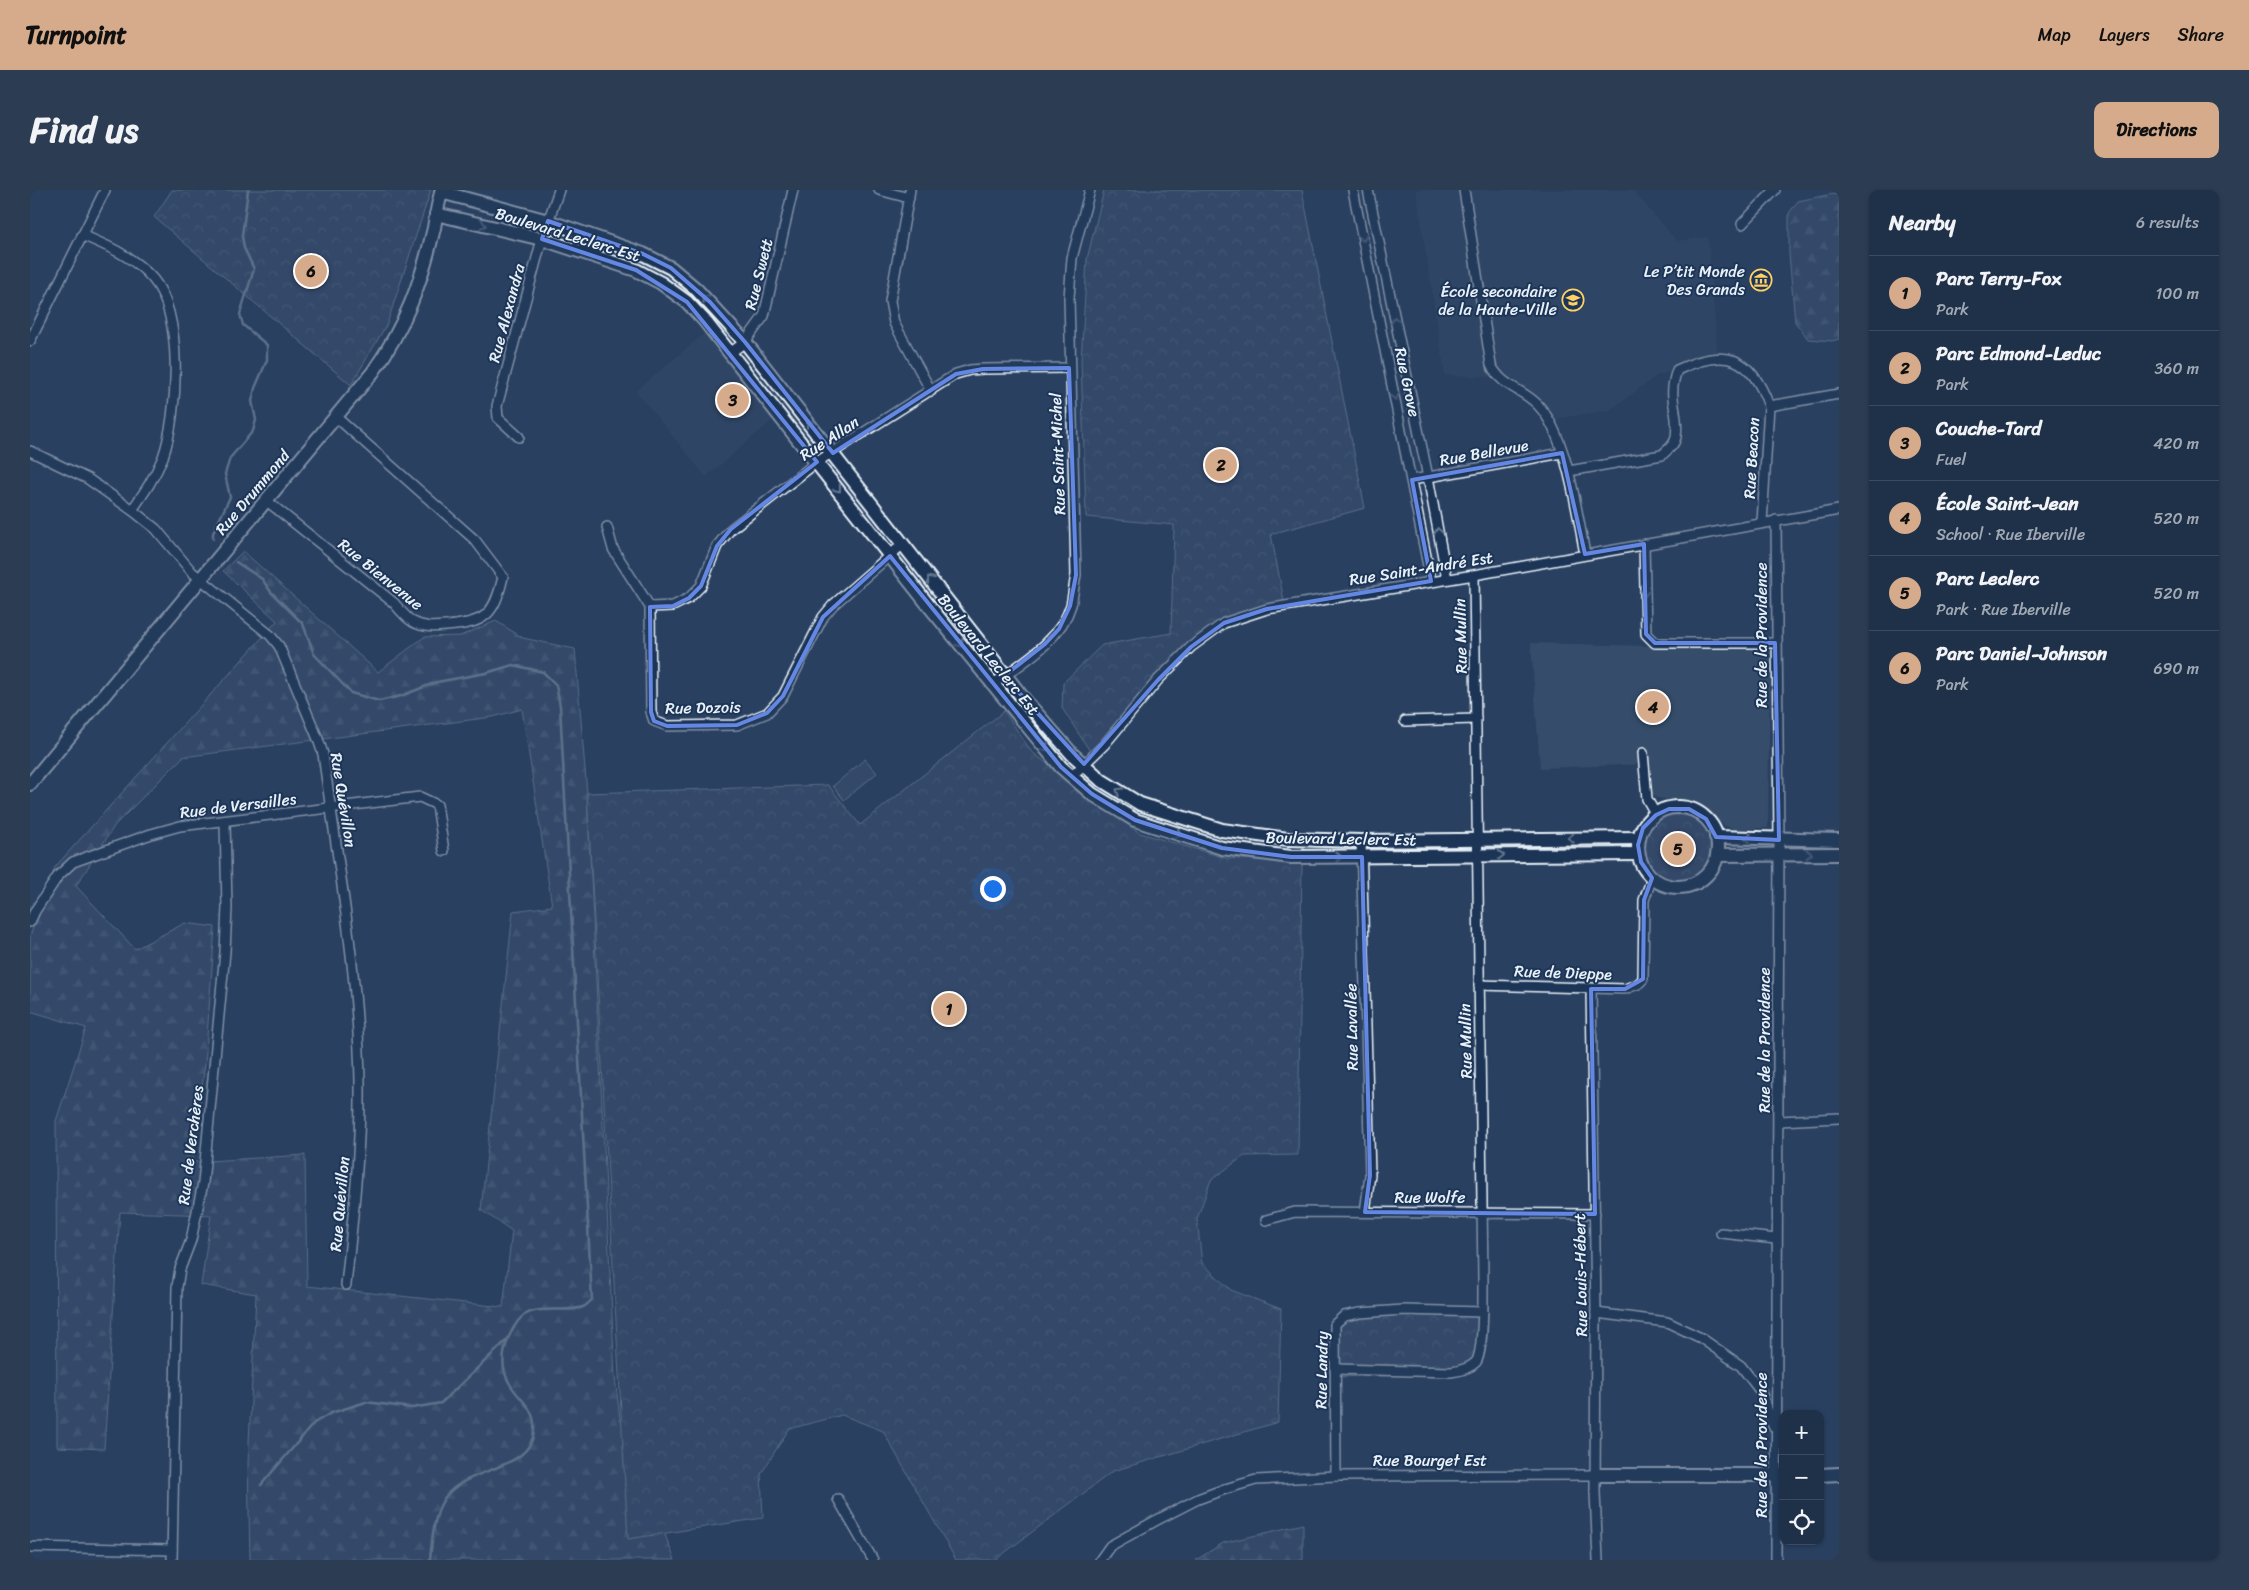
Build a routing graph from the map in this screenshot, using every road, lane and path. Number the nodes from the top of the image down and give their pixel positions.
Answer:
1 (105, 190) edge
2 (559, 190) edge
3 (792, 190) edge
4 (878, 190) edge
5 (1090, 190) edge
6 (1353, 190) edge
7 (1368, 190) edge
8 (1464, 190) edge
9 (1775, 190) edge
10 (441, 191) edge
11 (910, 194) edge
12 (436, 214) junction
13 (548, 221) junction
14 (1742, 224) dead end
15 (82, 235) junction
16 (542, 240) junction
17 (30, 342) edge
18 (745, 342) junction
19 (730, 354) junction
20 (1069, 368) junction
21 (932, 391) junction
22 (1839, 394) edge
23 (1769, 406) junction
24 (336, 417) junction
25 (519, 437) dead end
26 (30, 451) edge
27 (833, 453) junction
28 (1562, 453) junction
29 (817, 462) junction
30 (1569, 471) junction
31 (1428, 477) junction
32 (1412, 480) junction
33 (266, 501) junction
34 (132, 510) junction
35 (1839, 510) edge
36 (1776, 520) junction
37 (1762, 523) junction
38 (607, 528) dead end
39 (903, 544) junction
40 (1644, 544) junction
41 (1585, 554) junction
42 (890, 556) junction
43 (1474, 575) junction
44 (201, 579) junction
45 (1447, 579) junction
46 (1431, 581) junction
47 (650, 607) junction
48 (1776, 644) junction
49 (1004, 676) junction
50 (992, 686) junction
51 (1476, 719) junction
52 (1404, 721) dead end
53 (1643, 753) dead end
54 (1084, 764) junction
55 (1072, 776) junction
56 (30, 784) edge
57 (330, 808) junction
58 (1656, 815) junction
59 (225, 822) junction
60 (1716, 837) junction
61 (1639, 838) junction
62 (1478, 839) junction
63 (1288, 840) junction
64 (1779, 840) junction
65 (1839, 840) edge
66 (1361, 841) junction
67 (444, 852) dead end
68 (1638, 854) junction
69 (1778, 854) junction
70 (1839, 854) edge
71 (1478, 855) junction
72 (1717, 855) junction
73 (1291, 856) junction
74 (1362, 857) junction
75 (1652, 878) junction
76 (30, 922) edge
77 (1479, 984) junction
78 (1591, 989) junction
79 (1839, 1118) edge
80 (1778, 1121) junction
81 (1365, 1212) junction
82 (1481, 1212) junction
83 (1595, 1214) junction
84 (1266, 1220) dead end
85 (1721, 1233) dead end
86 (1776, 1239) junction
87 (346, 1285) dead end
88 (1482, 1312) junction
89 (1596, 1313) junction
90 (1335, 1369) junction
91 (1776, 1434) junction
92 (1779, 1465) edge
93 (1839, 1474) edge
94 (1595, 1475) junction
95 (1779, 1475) edge
96 (1824, 1475) edge
97 (1336, 1476) junction
98 (1779, 1496) edge
99 (838, 1499) dead end
100 (30, 1547) edge
101 (172, 1550) junction
102 (172, 1560) edge
103 (873, 1560) edge
104 (1100, 1560) edge
105 (1598, 1560) edge
106 (1776, 1560) edge

1 - 15 street
2 - 13 street, Rue Alexandra
3 - 18 street, Rue Swett
4 - 11 street
5 - 20 street, Rue Saint-Michel
6 -> 32 street, Rue Grove
31 -> 7 street, Rue Grove
8 - 28 street
9 - 14 street
10 - 12 street, Rue Drummond
10 - 13 street, Boulevard Leclerc Est
11 - 21 street
12 -> 16 street, Boulevard Leclerc Est
12 - 24 street, Rue Drummond
13 - 16 street, Rue Alexandra
18 -> 13 street, Boulevard Leclerc Est
15 - 17 street
15 - 34 street
16 - 19 street, Boulevard Leclerc Est
16 - 25 street, Rue Alexandra
18 - 19 street, Rue Swett
27 -> 18 street, Boulevard Leclerc Est
19 - 29 street, Boulevard Leclerc Est
20 - 21 street, Rue Allan
20 - 49 street, Rue Saint-Michel
21 - 27 street, Rue Allan
22 - 23 street, Rue Beacon
23 - 30 street
23 - 37 street, Rue Beacon
24 - 33 street, Rue Drummond
24 - 33 street, Rue Bienvenue
26 - 34 street, Rue Quévillon
27 - 29 street, Rue Allan
27 - 39 street, Boulevard Leclerc Est
28 - 30 street
28 - 31 street, Rue Bellevue
29 -> 42 street, Boulevard Leclerc Est
29 - 47 street, Rue Allan
30 - 41 street
31 - 32 street, Rue Bellevue
45 -> 31 street, Rue Grove
32 - 46 street, Rue Grove
33 - 44 street, Rue Drummond
34 - 44 street, Rue Quévillon
35 - 36 street, Rue Saint-André Est
36 - 37 street, Rue Saint-André Est
36 - 48 street, Rue de la Providence
37 - 40 street, Rue Saint-André Est
38 - 47 street
39 - 42 street, Rue Dozois
49 -> 39 street, Boulevard Leclerc Est
40 - 41 street, Rue Saint-André Est
40 -> 48 street
41 - 43 street, Rue Saint-André Est
42 - 47 street, Rue Dozois
42 -> 50 street, Boulevard Leclerc Est
43 - 45 street, Rue Saint-André Est
43 - 51 street, Rue Mullin
44 - 56 street, Rue Drummond
44 - 57 street, Rue Quévillon
45 - 46 street, Rue Saint-André Est
46 - 54 street, Rue Saint-André Est
48 - 64 street, Rue de la Providence
49 - 50 street, Rue Saint-Michel
49 - 54 street, Boulevard Leclerc Est
50 -> 55 street, Boulevard Leclerc Est
51 - 52 street
51 - 62 street, Rue Mullin
53 - 58 street
54 - 55 street, Rue Saint-André Est
63 -> 54 street, Boulevard Leclerc Est
55 -> 73 street, Boulevard Leclerc Est
57 - 59 street, Rue de Versailles
57 - 67 street, Rue de Versailles
57 - 87 street, Rue Quévillon
58 - 60 street
58 - 61 street
59 - 76 street, Rue de Versailles
59 - 101 street, Rue de Verchères
64 -> 60 street
60 - 72 street
61 -> 62 street, Boulevard Leclerc Est
61 - 68 street
62 - 66 street, Boulevard Leclerc Est
62 - 71 street, Rue Mullin
63 - 66 street, Boulevard Leclerc Est
63 - 73 street
64 - 65 street
64 - 69 street, Rue de la Providence
66 - 74 street, Rue Lavallée
71 -> 68 street, Boulevard Leclerc Est
68 - 75 street
69 -> 70 street
69 - 72 street
69 - 80 street, Rue de la Providence
71 - 74 street, Boulevard Leclerc Est
71 - 77 street, Rue Mullin
72 - 75 street
73 -> 74 street, Boulevard Leclerc Est
74 - 81 street, Rue Lavallée
75 - 78 street, Rue de Dieppe
77 - 78 street, Rue de Dieppe
77 - 82 street, Rue Mullin
78 - 83 street, Rue Louis-Hébert
79 - 80 street
80 - 86 street, Rue de la Providence
81 - 82 street, Rue Wolfe
81 - 84 street, Rue Wolfe
82 - 83 street, Rue Wolfe
82 - 88 street, Rue Mullin
83 - 89 street, Rue Louis-Hébert
85 - 86 street
86 - 91 street, Rue de la Providence
88 - 90 street, Rue Mullin
88 - 90 street, Rue Landry
89 - 91 street
89 - 94 street, Rue Louis-Hébert
90 - 97 street, Rue Landry
91 - 92 street, Rue de la Providence
93 - 96 street
94 - 95 street, Rue Bourget Est
94 - 97 street, Rue Bourget Est
94 - 105 street, Rue Louis-Hébert
97 - 104 street, Rue Bourget Est
98 - 106 street, Rue de la Providence
99 - 103 street
100 - 101 street
101 - 102 street, Rue de Verchères

